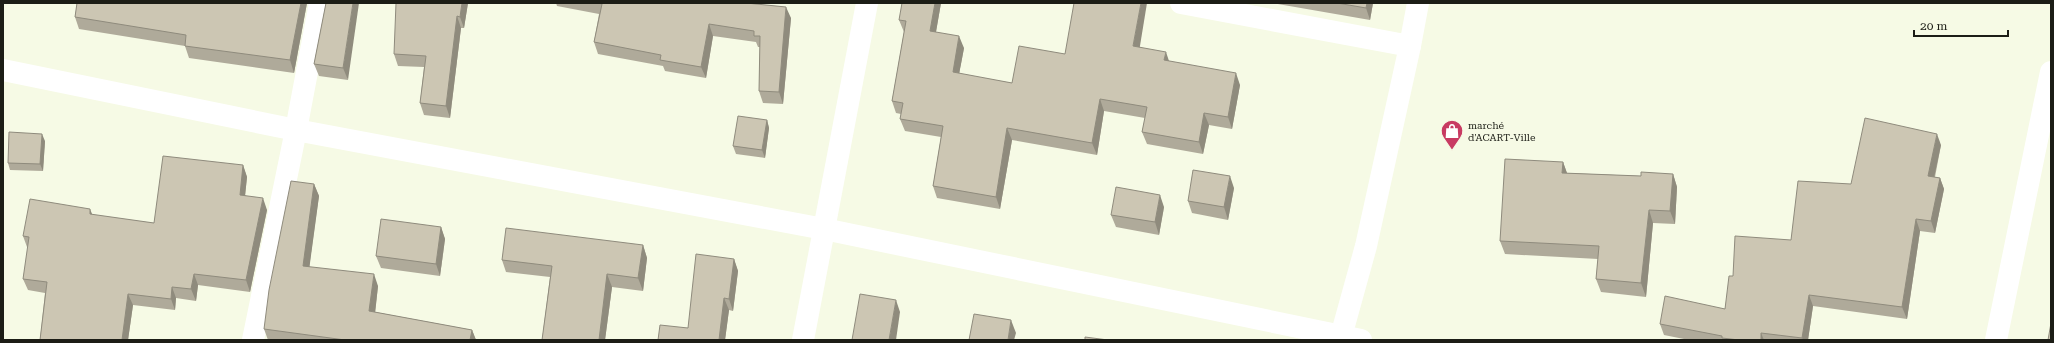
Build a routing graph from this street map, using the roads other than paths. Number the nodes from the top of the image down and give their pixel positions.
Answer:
1 (320, 3) edge
2 (867, 3) edge
3 (1181, 3) edge
4 (1418, 3) edge
5 (1410, 46) junction
6 (3, 70) edge
7 (2051, 72) edge
8 (296, 130) junction
9 (824, 229) junction
10 (1347, 339) edge
11 (253, 340) edge
12 (802, 340) edge
13 (1996, 340) edge

1 - 8 street
2 - 9 street
3 - 5 street
4 - 5 street
5 - 10 street
6 - 8 street
7 - 13 street
8 - 9 street
8 - 11 street
9 - 10 street
9 - 12 street

